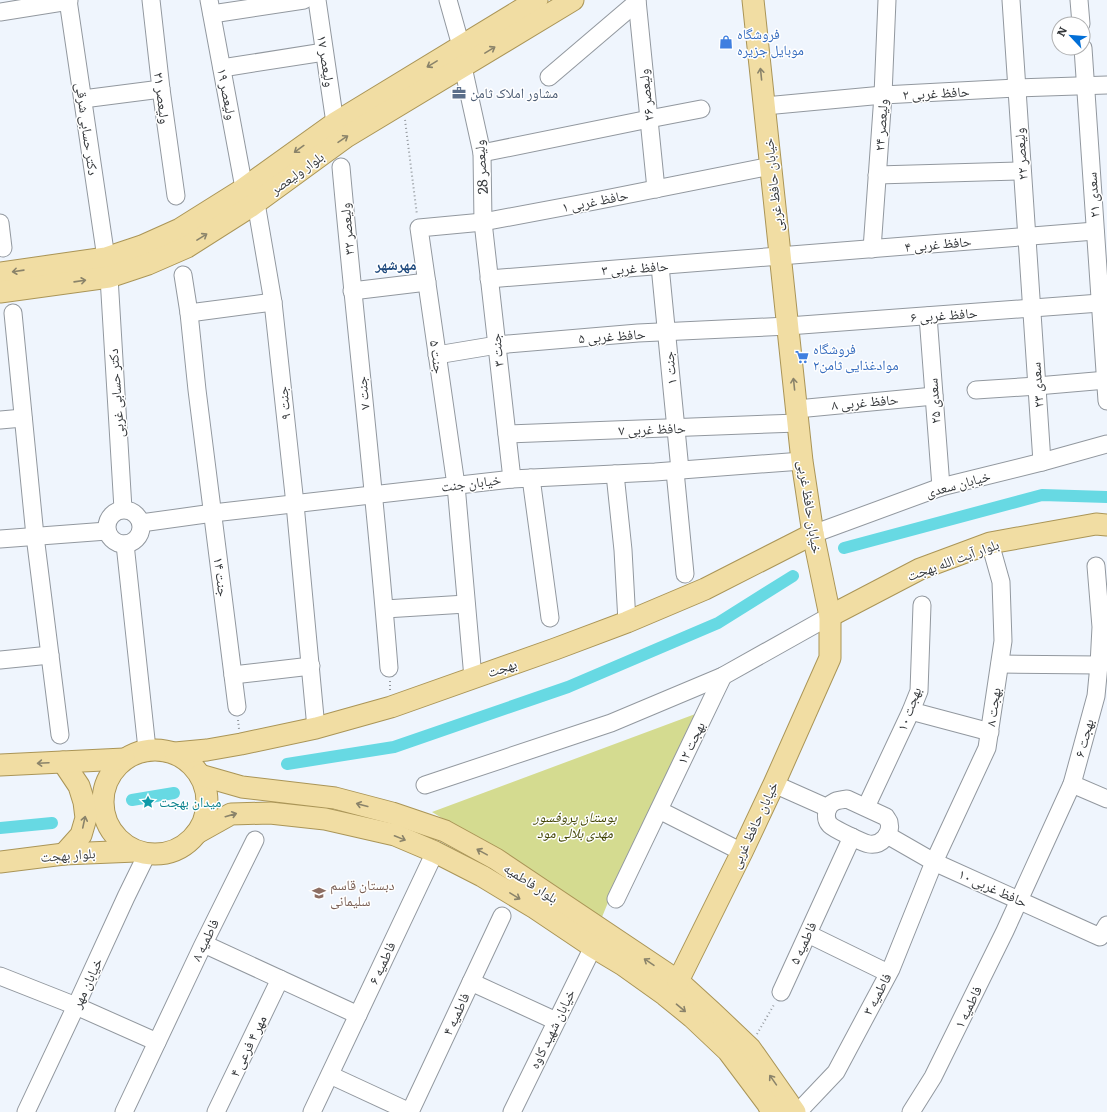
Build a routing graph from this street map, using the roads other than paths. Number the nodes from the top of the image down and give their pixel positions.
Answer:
1 (151, 0) edge
2 (304, 0) edge
3 (317, 0) edge
4 (448, 0) edge
5 (537, 0) edge
6 (572, 0) edge
7 (753, 0) edge
8 (887, 0) edge
9 (1011, 0) edge
10 (1079, 0) edge
11 (68, 1) edge
12 (637, 1) edge
13 (210, 7) edge
14 (0, 12) edge
15 (1080, 16) edge
16 (461, 46) junction
17 (324, 52) junction
18 (1084, 56) edge
19 (462, 66) junction
20 (222, 68) junction
21 (549, 77) dead end
22 (1086, 85) junction
23 (1107, 85) edge
24 (1016, 88) junction
25 (161, 89) junction
26 (883, 96) junction
27 (83, 100) junction
28 (764, 106) junction
29 (701, 110) dead end
30 (648, 119) junction
31 (335, 123) junction
32 (482, 152) junction
33 (771, 166) junction
34 (341, 167) dead end
35 (1022, 171) junction
36 (877, 175) junction
37 (656, 189) junction
38 (176, 196) dead end
39 (250, 196) junction
40 (483, 222) junction
41 (0, 223) edge
42 (419, 228) joint
43 (1095, 231) junction
44 (1026, 237) junction
45 (3, 248) dead end
46 (872, 249) junction
47 (780, 257) junction
48 (660, 266) junction
49 (107, 267) junction
50 (0, 273) edge
51 (183, 275) dead end
52 (45, 276) junction
53 (489, 279) junction
54 (427, 282) junction
55 (352, 291) junction
56 (0, 292) edge
57 (273, 302) junction
58 (1100, 304) junction
59 (1032, 308) junction
60 (13, 313) dead end
61 (189, 313) junction
62 (928, 316) junction
63 (788, 326) junction
64 (666, 332) junction
65 (497, 345) junction
66 (437, 356) junction
67 (1106, 380) edge
68 (1037, 386) junction
69 (976, 390) dead end
70 (934, 396) junction
71 (1107, 401) edge
72 (797, 416) junction
73 (24, 418) junction
74 (0, 420) edge
75 (676, 428) junction
76 (507, 434) junction
77 (1107, 444) edge
78 (802, 461) junction
79 (1042, 462) junction
80 (678, 470) junction
81 (615, 474) junction
82 (512, 478) junction
83 (531, 478) junction
84 (456, 485) junction
85 (940, 487) junction
86 (374, 495) junction
87 (295, 504) junction
88 (123, 509) junction
89 (213, 513) junction
90 (141, 523) junction
91 (1107, 525) edge
92 (107, 531) junction
93 (813, 534) junction
94 (35, 536) junction
95 (0, 539) edge
96 (990, 543) junction
97 (125, 544) junction
98 (1096, 566) dead end
99 (685, 574) dead end
100 (466, 604) junction
101 (922, 605) dead end
102 (384, 609) junction
103 (830, 616) junction
104 (550, 618) dead end
105 (627, 622) junction
106 (1104, 627) edge
107 (50, 655) junction
108 (0, 660) edge
109 (1000, 664) junction
110 (1099, 665) junction
111 (311, 666) junction
112 (389, 668) road end
113 (233, 675) junction
114 (723, 676) junction
115 (473, 678) junction
116 (237, 706) road end
117 (911, 711) junction
118 (316, 728) junction
119 (990, 732) junction
120 (60, 734) dead end
121 (147, 750) junction
122 (175, 753) junction
123 (124, 759) junction
124 (63, 762) junction
125 (0, 765) edge
126 (200, 775) junction
127 (774, 784) junction
128 (1072, 784) junction
129 (425, 785) dead end
130 (1107, 799) edge
131 (866, 807) junction
132 (828, 808) junction
133 (659, 810) junction
134 (197, 833) junction
135 (887, 835) junction
136 (852, 837) junction
137 (255, 840) dead end
138 (141, 852) junction
139 (435, 852) junction
140 (742, 852) junction
141 (64, 854) junction
142 (0, 862) edge
143 (934, 862) junction
144 (616, 899) dead end
145 (1019, 900) junction
146 (502, 916) dead end
147 (1104, 931) edge
148 (808, 934) junction
149 (204, 944) junction
150 (593, 947) junction
151 (888, 972) junction
152 (0, 976) edge
153 (280, 979) junction
154 (678, 981) junction
155 (471, 982) junction
156 (781, 992) road end
157 (76, 1006) junction
158 (358, 1015) junction
159 (556, 1022) junction
160 (157, 1042) junction
161 (330, 1075) junction
162 (26, 1112) edge
163 (124, 1112) edge
164 (216, 1112) edge
165 (312, 1112) edge
166 (410, 1112) edge
167 (512, 1112) edge
168 (772, 1112) edge
169 (797, 1112) edge
170 (911, 1112) edge

1 - 25 street, ولیعصر ۲۱
2 - 13 street
3 - 17 street, ولیعصر ۱۷
4 - 16 street
5 - 16 main road, بلوار ولیعصر
19 -> 6 main road, بلوار ولیعصر
28 -> 7 main road, خیابان حافظ غربی
8 - 26 street, ولیعصر ۲۴
9 - 24 street, ولیعصر ۲۲
10 - 15 street
11 - 14 street
11 - 27 street, دکتر حسابی شرقی
12 - 21 street
12 - 30 street, ولیعصر ۲۶
13 - 20 street, ولیعصر ۱۹
16 -> 31 main road, بلوار ولیعصر
17 - 20 street
17 - 31 street, ولیعصر ۱۷
18 - 22 street, سعدی ۲۱
19 - 32 street, ولیعصر 28
39 -> 19 main road, بلوار ولیعصر
20 - 39 street, ولیعصر ۱۹
22 - 23 street, حافظ غربی ۲
22 - 24 street, حافظ غربی ۲
22 - 43 street, سعدی ۲۱
24 - 26 street, حافظ غربی ۲
24 - 35 street, ولیعصر ۲۲
25 - 27 street
25 - 38 street, ولیعصر ۲۱
26 - 28 street, حافظ غربی ۲
26 - 36 street, ولیعصر ۲۴
27 - 49 street, دکتر حسابی شرقی
28 - 33 main road, خیابان حافظ غربی
29 - 30 street
30 - 32 street
30 - 37 street, ولیعصر ۲۶
31 -> 39 main road, بلوار ولیعصر
32 - 40 street, ولیعصر 28
33 - 37 street, حافظ غربی ۱
33 - 47 main road, خیابان حافظ غربی
34 - 55 street, ولیعصر ۳۲
35 - 36 street
35 - 44 street, ولیعصر ۲۲
36 - 46 street, ولیعصر ۲۴
37 - 40 street, حافظ غربی ۱
39 - 49 main road, بلوار ولیعصر
39 - 57 street, ولیعصر ۱۹
40 - 42 street, حافظ غربی ۱
40 - 53 street, جنت ۳
41 - 45 street
42 - 54 street, جنت ۵
43 - 44 street, حافظ غربی ۴
43 - 58 street, سعدی ۲۱
44 - 46 street, حافظ غربی ۴
44 - 59 street, ولیعصر ۲۲
46 - 47 street, حافظ غربی ۴
47 - 48 street, حافظ غربی ۳
47 - 63 main road, خیابان حافظ غربی
48 - 53 street, حافظ غربی ۳
48 - 64 street, جنت ۱
49 - 52 main road, بلوار ولیعصر
49 - 88 street, دکتر حسابی غربی
52 -> 50 main road, بلوار ولیعصر
51 - 61 street, جنت ۱۴
52 - 56 main road, بلوار ولیعصر
53 - 65 street, جنت ۳
54 - 55 street
54 - 66 street, جنت ۵
55 - 86 street, جنت ۷
57 - 61 street
57 - 87 street, جنت ۹
58 - 59 street, حافظ غربی ۶
58 - 67 street, سعدی ۲۱
59 - 62 street, حافظ غربی ۶
59 - 68 street, سعدی ۲۳
60 - 73 street
61 - 89 street, جنت ۱۴
62 - 63 street, حافظ غربی ۶
62 - 70 street, سعدی ۲۵
63 - 64 street, حافظ غربی ۵
72 -> 63 main road, خیابان حافظ غربی
64 - 65 street, حافظ غربی ۵
64 - 75 street, جنت ۱
65 - 66 street, حافظ غربی ۵
65 - 76 street, جنت ۳
66 - 84 street, جنت ۵
67 - 68 street
67 - 71 street, سعدی ۲۱
68 - 69 street
68 - 79 street, سعدی ۲۳
70 - 72 street, حافظ غربی ۸
70 - 85 street, سعدی ۲۵
72 - 75 street, حافظ غربی ۷
72 - 78 main road, خیابان حافظ غربی
73 - 74 street
73 - 94 street
75 - 76 street, حافظ غربی ۷
75 - 80 street, جنت ۱
76 - 82 street, جنت ۳
77 - 79 street, خیابان سعدی
78 - 80 street, خیابان جنت
78 - 93 main road, خیابان حافظ غربی
79 - 85 street, خیابان سعدی
80 - 81 street, خیابان جنت
80 - 99 street, جنت ۱
81 - 83 street, خیابان جنت
81 - 105 street
82 - 83 street, خیابان جنت
82 - 84 street, خیابان جنت
83 - 104 street
84 - 86 street, خیابان جنت
84 - 100 street, جنت ۵
85 - 93 street, خیابان سعدی
86 - 87 street, خیابان جنت
86 - 102 street, جنت ۷
87 - 89 street, خیابان جنت
87 - 111 street, جنت ۹
88 - 90 street
88 - 92 street
89 - 90 street, خیابان جنت
89 - 113 street, جنت ۱۴
90 - 97 street
91 - 96 main road, بلوار آیت الله بهجت
92 - 94 street
92 - 97 street
93 - 103 main road, خیابان حافظ غربی
93 - 105 main road, بهجت
94 - 95 street
94 - 107 street
96 - 103 main road, بلوار آیت الله بهجت
96 - 109 street, بهجت ۸
97 - 121 street
98 - 106 street, بهجت ۶
100 - 102 street
100 - 115 street, جنت ۵
101 - 117 street, بهجت ۱۰
102 - 112 street, جنت ۷
103 - 114 street
103 - 127 main road, خیابان حافظ غربی
105 - 115 main road, بهجت
106 - 110 street, بهجت ۶
107 - 108 street
107 - 120 street
109 - 110 street
109 - 119 street, بهجت ۸
110 - 128 street, بهجت ۶
111 - 113 street
111 - 118 street, جنت ۹
113 - 116 street, جنت ۱۴
114 - 129 street
114 - 133 street, بهجت ۱۲
115 - 118 main road, بهجت
117 - 119 street
117 - 131 street, بهجت ۱۰
118 - 122 main road, بهجت
119 - 143 street, بهجت ۸
121 - 122 main road
121 - 123 main road
122 - 126 main road
123 - 124 main road
123 - 138 main road
124 -> 125 main road
141 -> 124 main road
126 - 134 main road
154 -> 126 main road, بلوار فاطمیه
127 - 132 street
127 - 140 main road, خیابان حافظ غربی
128 - 130 street
128 - 145 street, بهجت ۶
131 - 132 street
131 - 135 street
132 - 136 street
133 - 140 street
133 - 144 street, بهجت ۱۲
134 - 138 main road
134 -> 139 main road, بلوار فاطمیه
135 - 136 street
135 - 143 street, حافظ غربی ۱۰
136 - 148 street, فاطمیه ۵
137 - 149 street, فاطمیه ۸
138 - 141 main road, بلوار بهجت
138 - 157 street, خیابان مهر
139 -> 150 main road, بلوار فاطمیه
139 - 158 street, فاطمیه ۶
140 - 154 main road, خیابان حافظ غربی
141 - 142 main road, بلوار بهجت
143 - 145 street, حافظ غربی ۱۰
143 - 151 street, فاطمیه ۳
145 - 147 street, حافظ غربی ۱۰
145 - 170 street, فاطمیه ۱
146 - 155 street, فاطمیه ۴
148 - 151 street
148 - 156 street, فاطمیه ۵
149 - 153 street
149 - 160 street, فاطمیه ۸
150 - 159 street, خیابان شهید کاوه
150 -> 168 main road, بلوار فاطمیه
151 - 169 street, فاطمیه ۳
152 - 157 street
153 - 158 street
153 - 164 street, مهر ۴ فرعی ۴
169 -> 154 main road, بلوار فاطمیه
155 - 159 street
155 - 166 street, فاطمیه ۴
157 - 160 street
157 - 162 street, خیابان مهر
158 - 161 street, فاطمیه ۶
159 - 167 street, خیابان شهید کاوه
160 - 163 street, فاطمیه ۸
161 - 165 street, فاطمیه ۶
161 - 166 street

